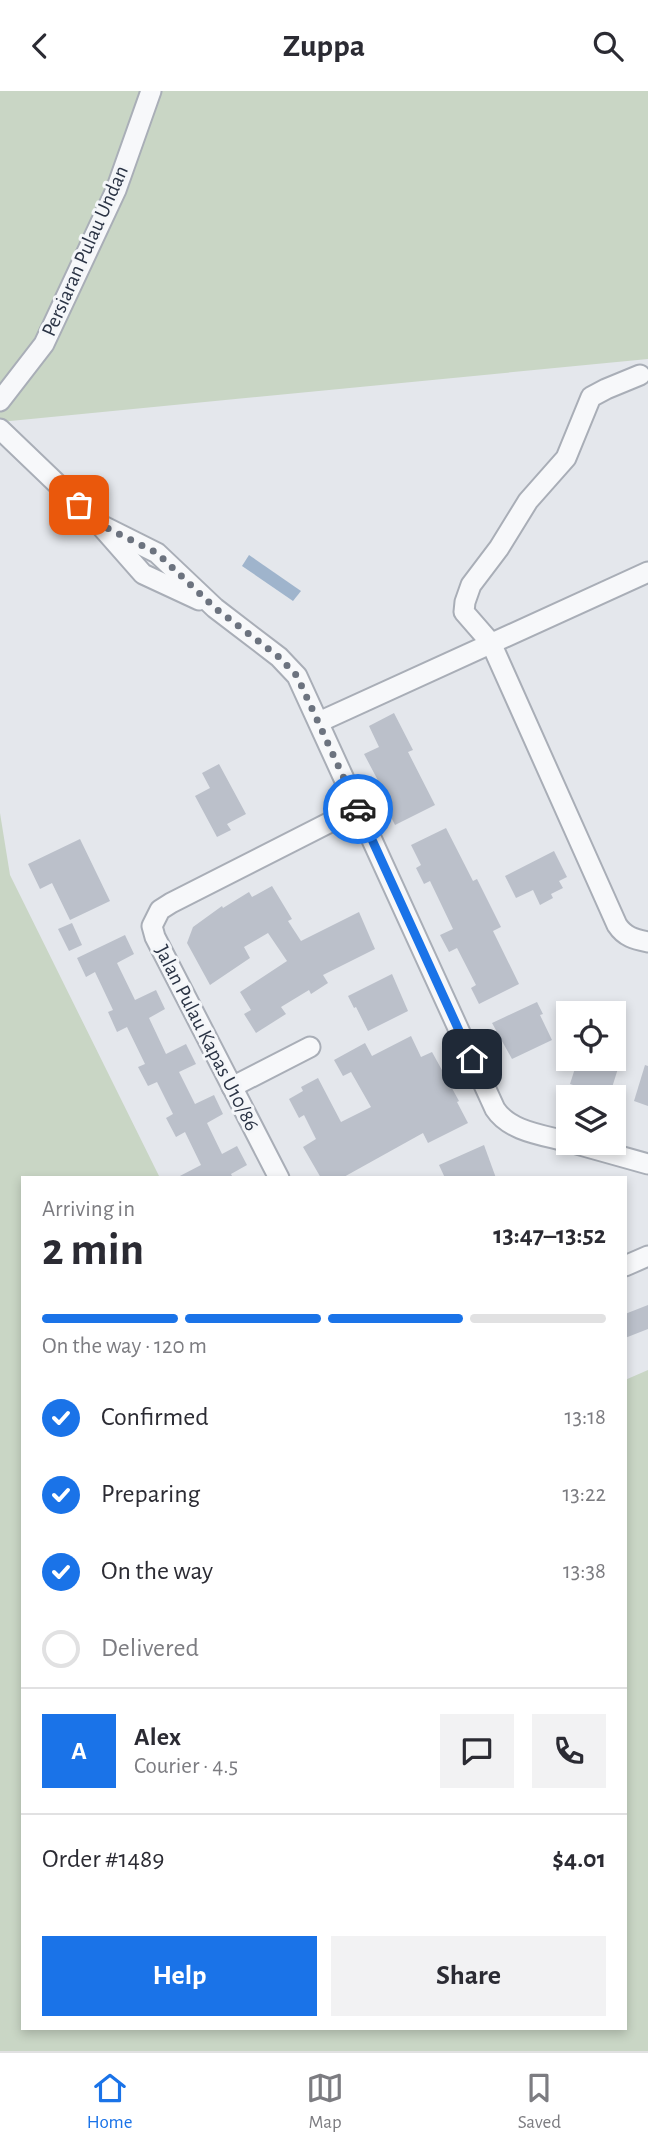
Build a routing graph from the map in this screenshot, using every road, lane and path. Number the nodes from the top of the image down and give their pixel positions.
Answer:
1 (151, 91) edge
2 (640, 375) dead end
3 (0, 401) edge
4 (0, 429) edge
5 (648, 572) edge
6 (491, 643) junction
7 (319, 722) junction
8 (358, 808) junction
9 (648, 942) edge
10 (310, 1047) dead end
11 (232, 1087) junction
12 (556, 1138) edge
13 (616, 1155) edge
14 (648, 1164) edge
15 (278, 1176) edge
16 (648, 1255) edge
17 (627, 1265) edge

1 - 3 street, Persiaran Pulau Undan
2 - 6 street
4 - 7 street
5 - 6 street
6 - 7 street
6 - 9 street
7 - 8 street
8 - 11 street, Jalan Pulau Kapas U10/86
8 - 12 street
10 - 11 street
11 - 15 street, Jalan Pulau Kapas U10/86
13 - 14 street
16 - 17 street

